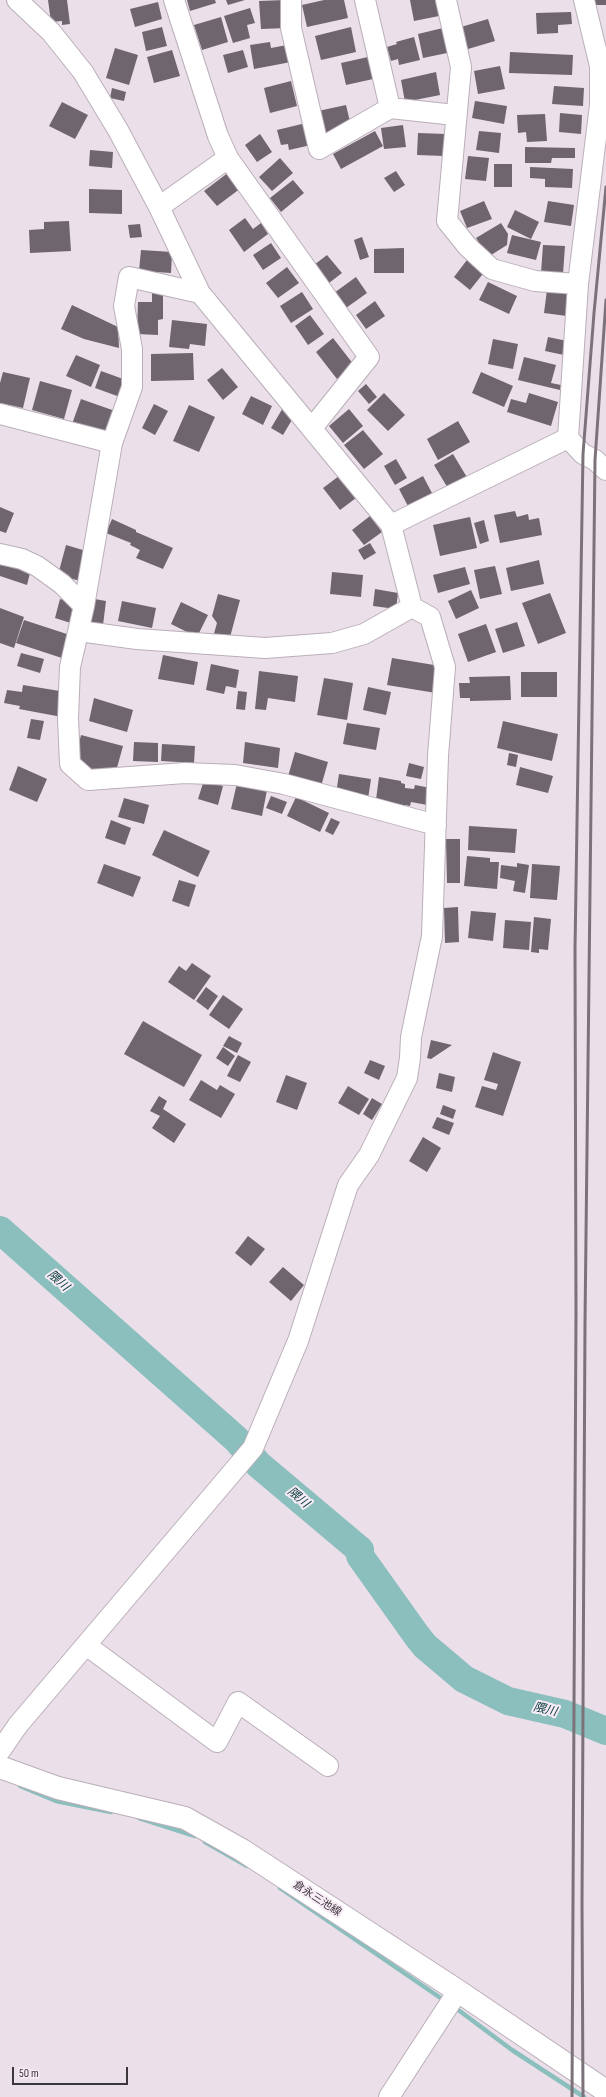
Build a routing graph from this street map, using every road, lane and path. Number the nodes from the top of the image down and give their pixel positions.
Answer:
1 (17, 0) edge
2 (174, 0) edge
3 (292, 0) edge
4 (364, 0) edge
5 (446, 0) edge
6 (584, 0) edge
7 (390, 108) junction
8 (455, 115) junction
9 (228, 158) junction
10 (159, 207) junction
11 (578, 284) junction
12 (200, 293) junction
13 (0, 414) edge
14 (312, 428) junction
15 (568, 438) junction
16 (112, 443) junction
17 (606, 470) edge
18 (391, 525) junction
19 (0, 554) edge
20 (84, 606) junction
21 (412, 606) junction
22 (79, 631) junction
23 (436, 825) junction
24 (86, 1644) junction
25 (0, 1751) edge
26 (328, 1766) dead end
27 (0, 1767) edge
28 (458, 1991) junction
29 (606, 2091) edge
30 (389, 2097) edge

1 - 10 street
2 - 9 street
3 - 7 street
4 - 7 street
5 - 8 street
6 - 11 street
7 - 8 street
8 - 11 street
9 - 10 street
9 - 14 street
10 - 12 street
11 - 15 street
12 - 14 street
12 - 16 street
13 - 16 street
14 - 18 street
15 - 17 street
15 - 18 street
16 - 20 street
18 - 21 street
19 - 20 street
20 - 22 street
21 - 22 street
21 - 23 street
22 - 23 street
23 - 24 street
24 - 25 street
24 - 26 street
27 - 28 main road, 倉永三池線
28 - 29 main road, 倉永三池線
28 - 30 street

